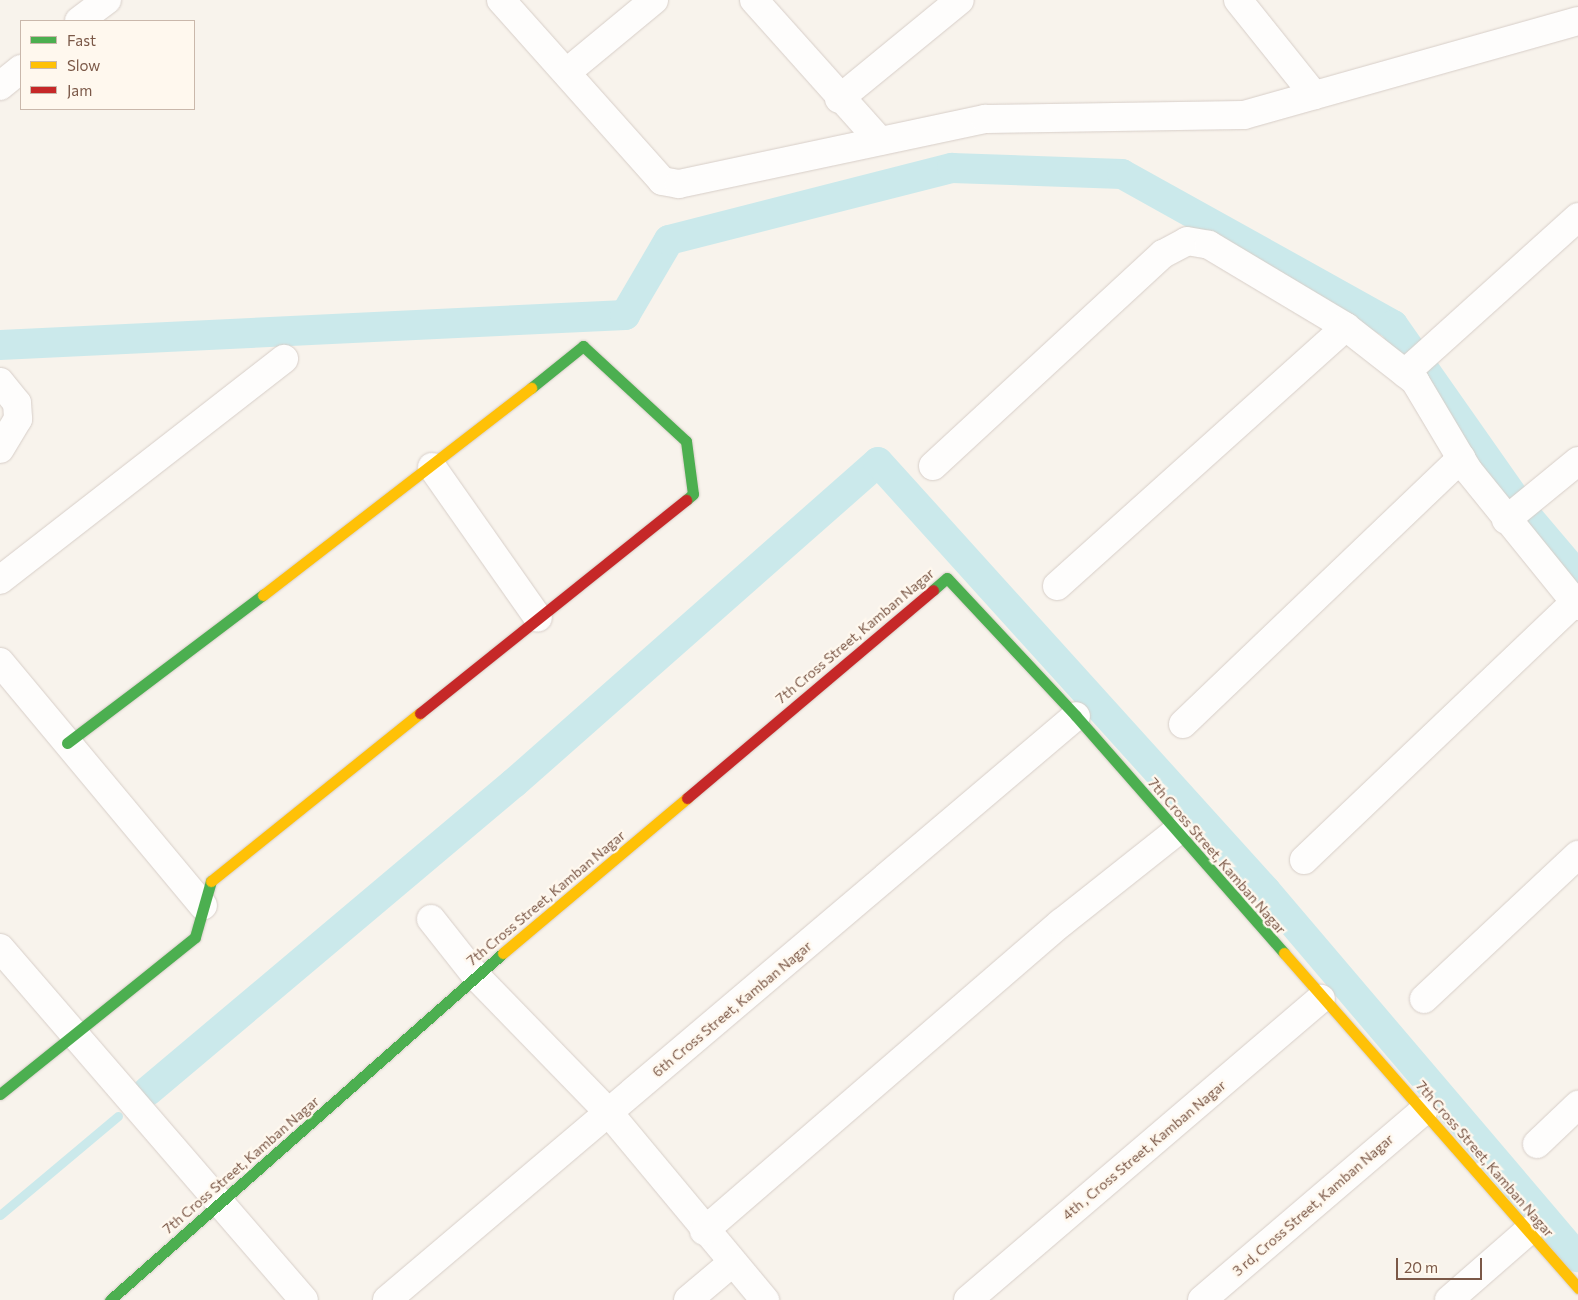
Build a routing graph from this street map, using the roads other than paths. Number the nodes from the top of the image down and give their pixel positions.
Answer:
1 (107, 0) edge
2 (501, 0) edge
3 (654, 0) edge
4 (754, 0) edge
5 (960, 0) edge
6 (1238, 0) edge
7 (80, 20) edge
8 (1578, 21) edge
9 (20, 70) edge
10 (567, 72) junction
11 (0, 86) edge
12 (1314, 95) junction
13 (839, 99) junction
14 (880, 141) junction
15 (1578, 217) edge
16 (1346, 327) junction
17 (284, 359) dead end
18 (1404, 373) junction
19 (0, 382) edge
20 (0, 449) edge
21 (1461, 458) junction
22 (1578, 461) edge
23 (933, 466) dead end
24 (432, 467) junction
25 (1506, 520) junction
26 (0, 580) edge
27 (1057, 586) dead end
28 (1576, 604) edge
29 (538, 618) junction
30 (0, 662) edge
31 (1076, 716) junction
32 (1183, 724) dead end
33 (67, 743) junction
34 (1176, 832) junction
35 (1578, 855) edge
36 (1304, 860) dead end
37 (203, 906) junction
38 (431, 919) dead end
39 (0, 948) edge
40 (476, 976) junction
41 (1320, 999) junction
42 (1424, 999) dead end
43 (76, 1030) junction
44 (0, 1094) edge
45 (1578, 1105) edge
46 (1423, 1111) junction
47 (609, 1114) junction
48 (1537, 1144) dead end
49 (223, 1204) junction
50 (1528, 1231) junction
51 (704, 1232) junction
52 (732, 1263) junction
53 (1578, 1288) edge
54 (110, 1300) edge
55 (304, 1300) edge
56 (387, 1300) edge
57 (688, 1300) edge
58 (765, 1300) edge
59 (968, 1300) edge
60 (1202, 1300) edge
61 (1449, 1300) edge

1 - 7 street
2 - 10 street
3 - 10 street
4 - 13 street
5 - 13 street
6 - 12 street
8 - 12 street
9 - 11 street
10 - 14 street
12 - 14 street
13 - 14 street
15 - 18 street
16 - 18 street
16 - 23 street
16 - 27 street
17 - 26 street
18 - 21 street
19 - 20 street
21 - 25 street
21 - 32 street
22 - 25 street
24 - 29 street
24 - 29 street
24 - 33 street
25 - 28 street
28 - 36 street
29 - 37 street
30 - 33 street
31 - 34 street, 7th Cross Street, Kamban Nagar
31 - 40 street, 7th Cross Street, Kamban Nagar
31 - 47 street, 6th Cross Street, Kamban Nagar
33 - 37 street
34 - 41 street, 7th Cross Street, Kamban Nagar
34 - 51 street
35 - 42 street
37 - 43 street
38 - 40 street
39 - 43 street
40 - 47 street
40 - 49 street, 7th Cross Street, Kamban Nagar
41 - 46 street, 7th Cross Street, Kamban Nagar
41 - 59 street, 4th , Cross Street, Kamban Nagar
43 - 44 street
43 - 49 street
45 - 48 street
46 - 50 street, 7th Cross Street, Kamban Nagar
46 - 60 street, 3 rd, Cross Street, Kamban Nagar
47 - 51 street
47 - 56 street, 6th Cross Street, Kamban Nagar
49 - 54 street, 7th Cross Street, Kamban Nagar
49 - 55 street
50 - 53 street, 7th Cross Street, Kamban Nagar
50 - 61 street
51 - 52 street
52 - 57 street
52 - 58 street

